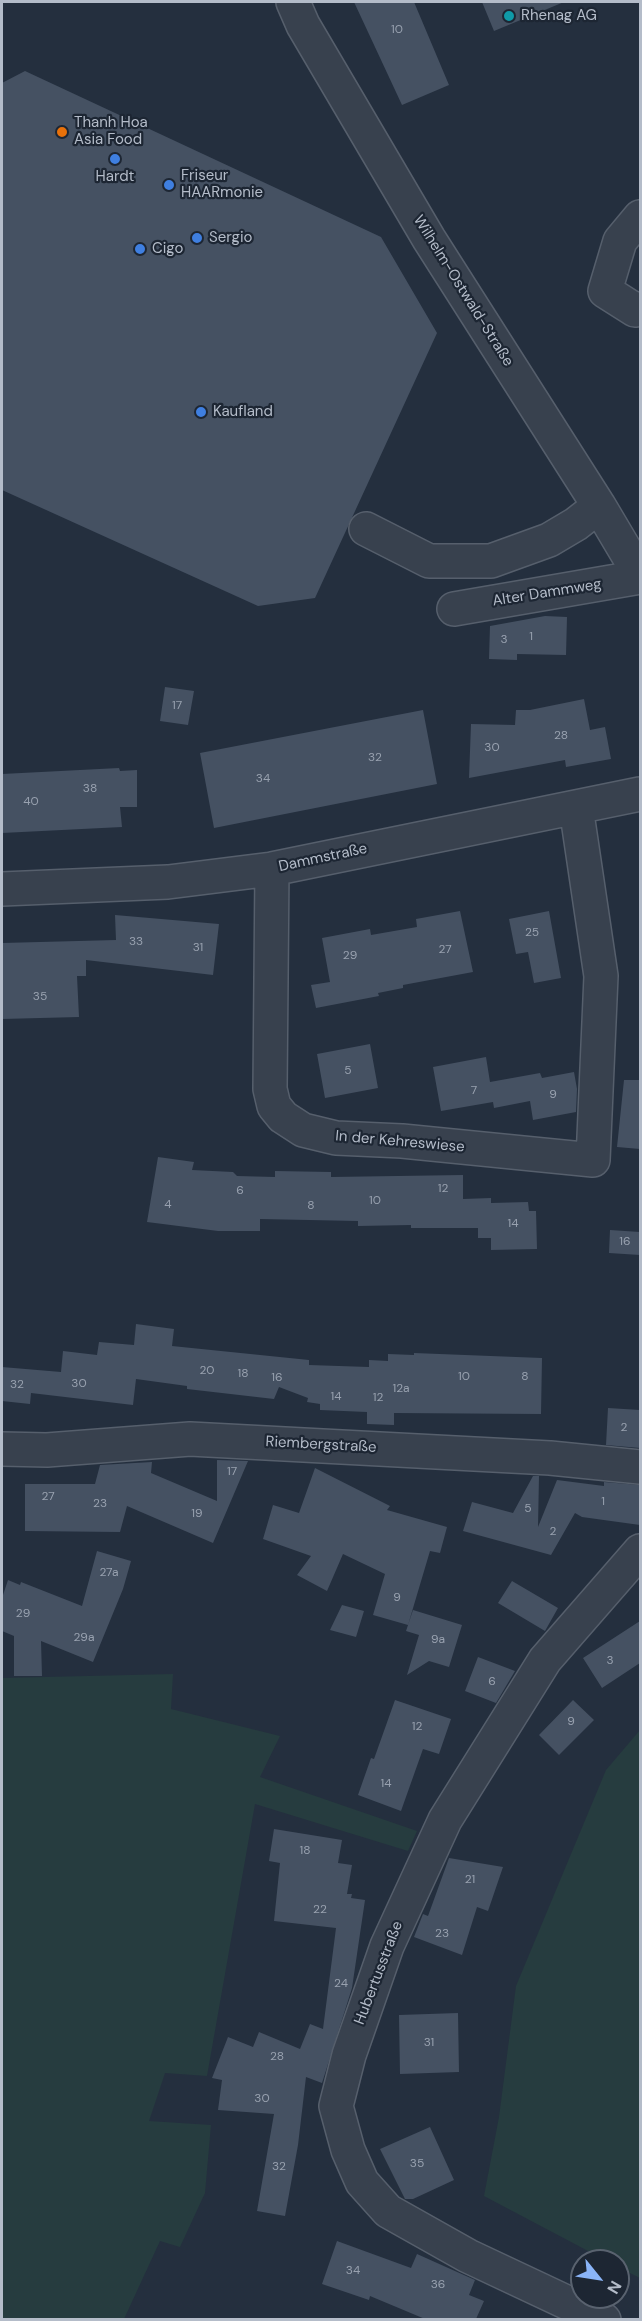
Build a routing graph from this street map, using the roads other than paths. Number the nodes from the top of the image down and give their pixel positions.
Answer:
1 (293, 2) edge
2 (640, 217) edge
3 (640, 309) edge
4 (599, 506) junction
5 (366, 529) dead end
6 (640, 576) edge
7 (454, 609) dead end
8 (640, 794) edge
9 (576, 807) junction
10 (272, 869) junction
11 (2, 889) edge
12 (2, 1449) edge
13 (640, 1467) edge
14 (640, 1551) edge
15 (604, 2319) edge

1 - 4 street, Wilhelm-Ostwald-Straße
2 - 3 street
4 - 5 street
4 - 6 street, Wilhelm-Ostwald-Straße
6 - 7 street, Alter Dammweg
8 - 9 street, Dammstraße
9 - 10 street, Dammstraße
9 - 10 street, In der Kehreswiese
10 - 11 street, Dammstraße
12 - 13 street, Riembergstraße
14 - 15 street, Hubertusstraße

